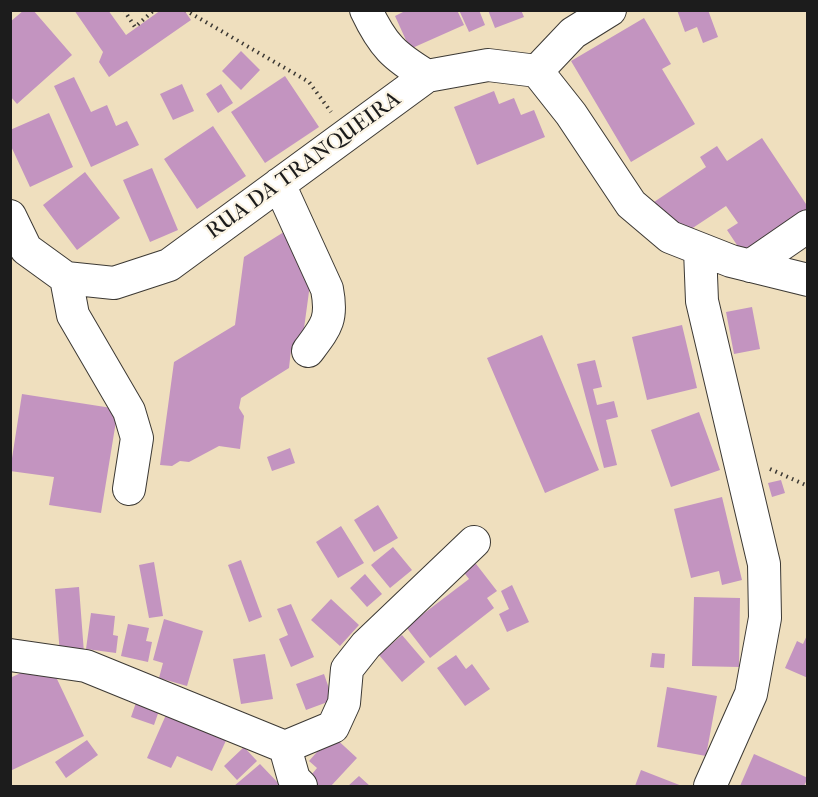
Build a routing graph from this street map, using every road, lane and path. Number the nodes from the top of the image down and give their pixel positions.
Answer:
1 (124, 10) edge
2 (154, 10) edge
3 (185, 10) edge
4 (366, 10) edge
5 (610, 10) edge
6 (537, 71) junction
7 (427, 76) junction
8 (345, 136) junction
9 (279, 184) junction
10 (10, 216) edge
11 (807, 226) edge
12 (700, 249) junction
13 (750, 266) junction
14 (66, 278) junction
15 (807, 280) edge
16 (308, 351) dead end
17 (781, 473) dead end
18 (807, 486) edge
19 (129, 489) dead end
20 (474, 542) dead end
21 (10, 655) edge
22 (285, 747) junction
23 (302, 786) edge
24 (710, 786) edge

1 - 2 path
3 - 8 path
4 - 7 street
5 - 6 street
6 - 7 street, RUA DA TRANQUEIRA
6 - 12 street
7 - 8 street, RUA DA TRANQUEIRA
8 - 9 street, RUA DA TRANQUEIRA
9 - 14 street, RUA DA TRANQUEIRA
9 - 16 street
10 - 14 street, RUA DA TRANQUEIRA
11 - 13 street
12 - 13 street
12 - 24 street
13 - 15 street
14 - 19 street
17 - 18 path
20 - 22 street
21 - 22 street
22 - 23 street

